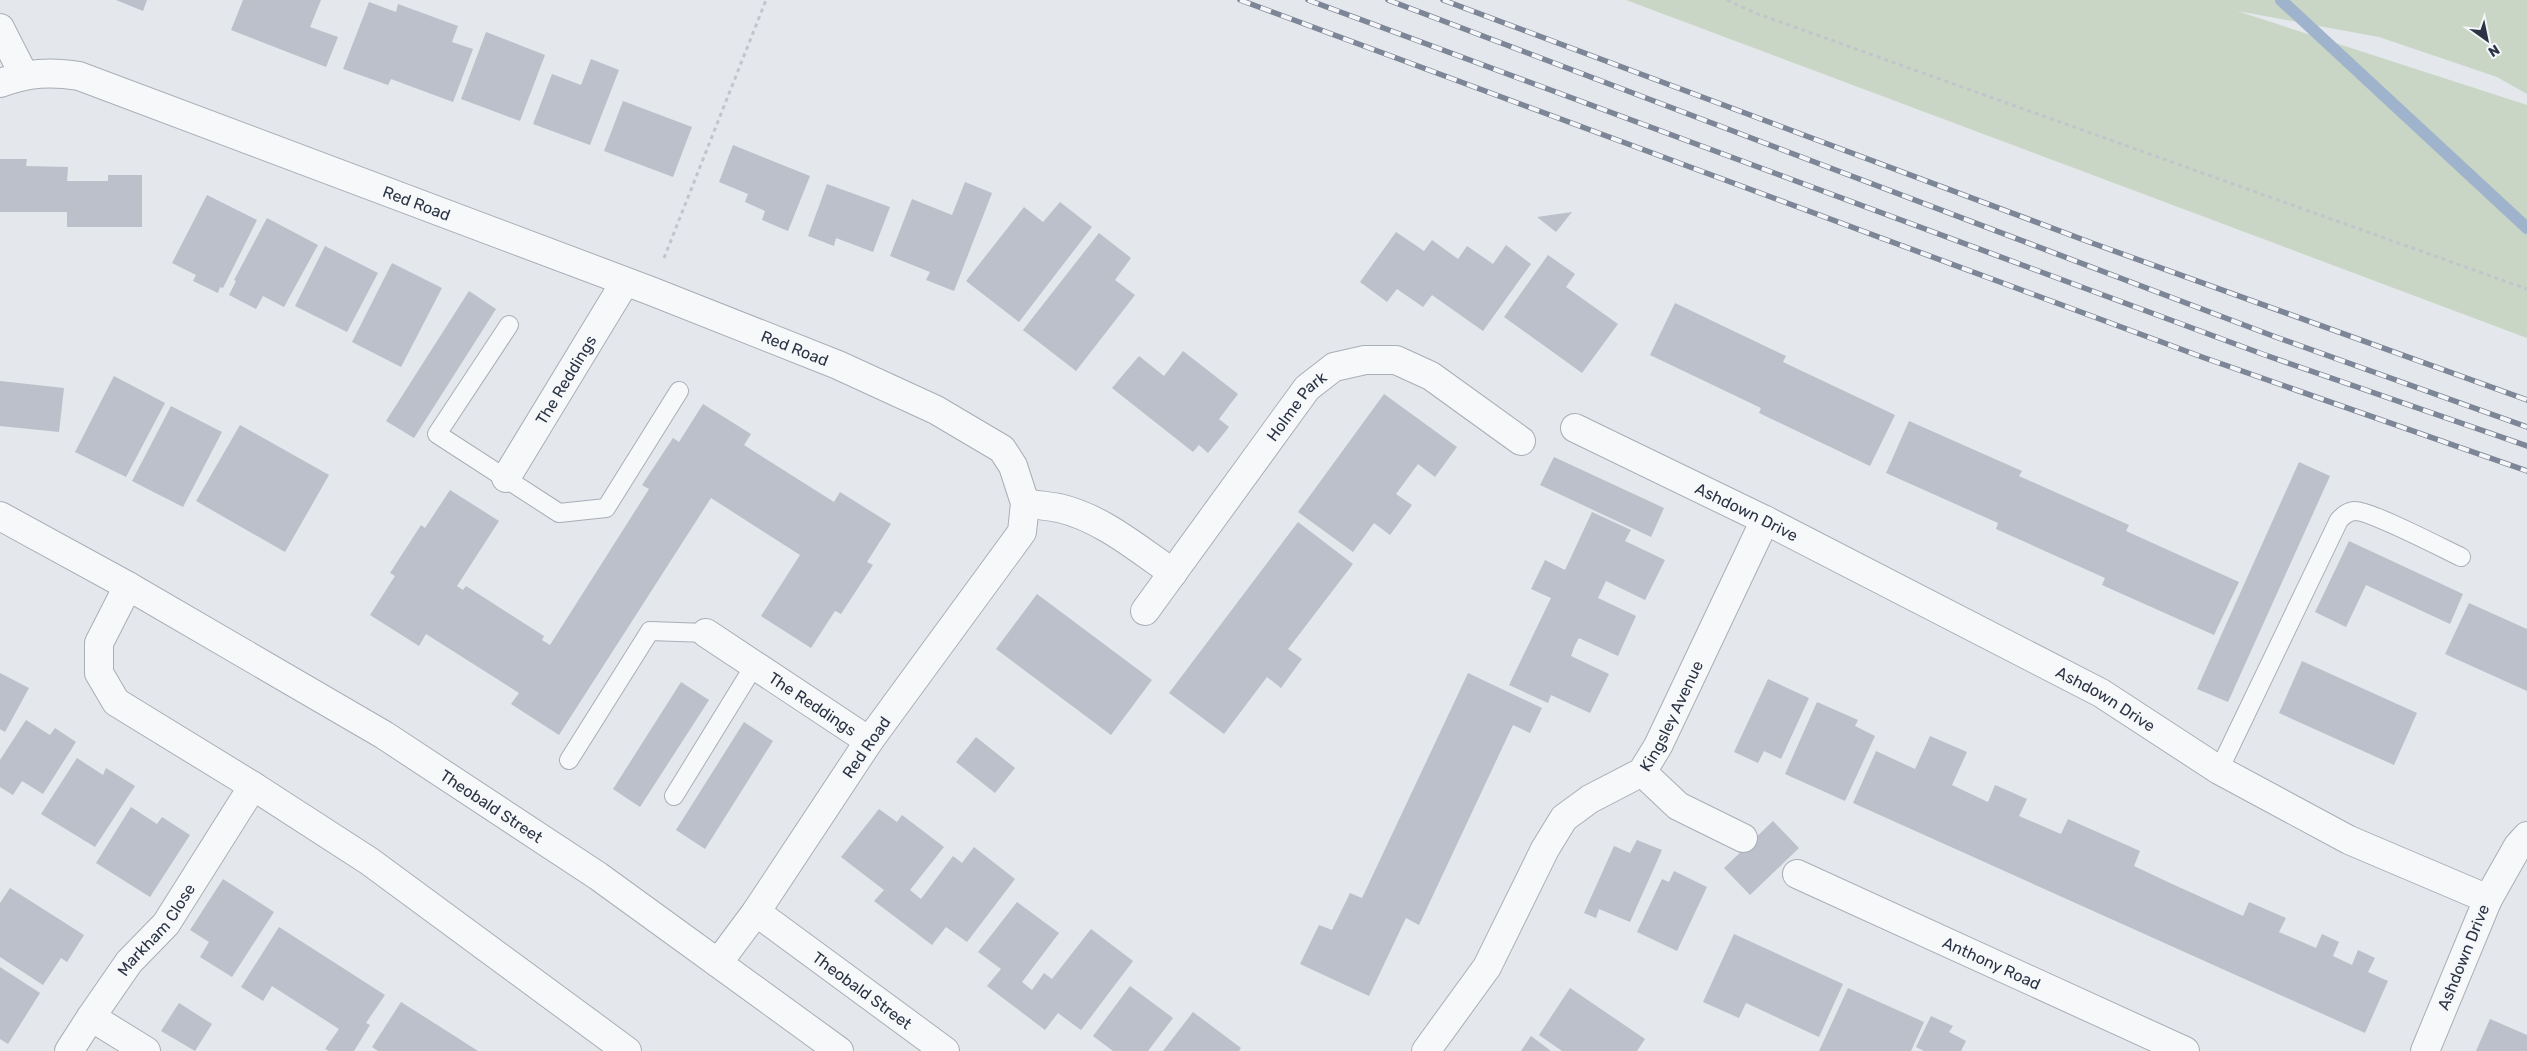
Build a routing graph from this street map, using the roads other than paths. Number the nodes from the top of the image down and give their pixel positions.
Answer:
1 (0, 28) edge
2 (12, 79) edge
3 (625, 282) junction
4 (509, 325) dead end
5 (679, 390) dead end
6 (1575, 428) dead end
7 (1521, 441) dead end
8 (506, 478) junction
9 (1025, 503) junction
10 (0, 516) edge
11 (1765, 520) junction
12 (2461, 557) dead end
13 (1173, 573) junction
14 (128, 586) junction
15 (1145, 611) dead end
16 (706, 633) joint
17 (754, 666) junction
18 (869, 740) junction
19 (568, 760) dead end
20 (2219, 770) junction
21 (1642, 772) junction
22 (253, 786) junction
23 (674, 796) dead end
24 (2527, 836) edge
25 (1743, 838) dead end
26 (1797, 874) dead end
27 (2488, 899) junction
28 (756, 912) junction
29 (718, 963) junction
30 (91, 1017) junction
31 (69, 1051) edge
32 (146, 1051) edge
33 (626, 1051) edge
34 (839, 1051) edge
35 (945, 1051) edge
36 (1426, 1051) edge
37 (2185, 1051) edge
38 (2425, 1051) edge

1 - 2 street
2 - 3 street, Red Road
3 - 8 street, The Reddings
3 - 9 street, Red Road
4 - 8 lane
5 - 8 lane
6 - 11 street, Ashdown Drive
7 - 13 street, Holme Park
9 - 13 street
9 - 18 street, Red Road
10 - 14 street, Theobald Street
11 - 20 street, Ashdown Drive
11 - 21 street, Kingsley Avenue
12 - 20 lane
13 - 15 street, Holme Park
14 - 22 street
14 - 29 street, Theobald Street
16 - 17 street, The Reddings
16 - 19 lane
17 - 18 street, The Reddings
17 - 23 lane
18 - 28 street, Red Road
20 - 27 street, Ashdown Drive
21 - 25 street
21 - 36 street, Kingsley Avenue
22 - 30 street, Markham Close
22 - 33 street
24 - 27 street
26 - 37 street, Anthony Road
27 - 38 street, Ashdown Drive
28 - 29 street, Red Road
28 - 35 street, Theobald Street
29 - 34 street, Theobald Street
30 - 31 street, Markham Close
30 - 32 street

